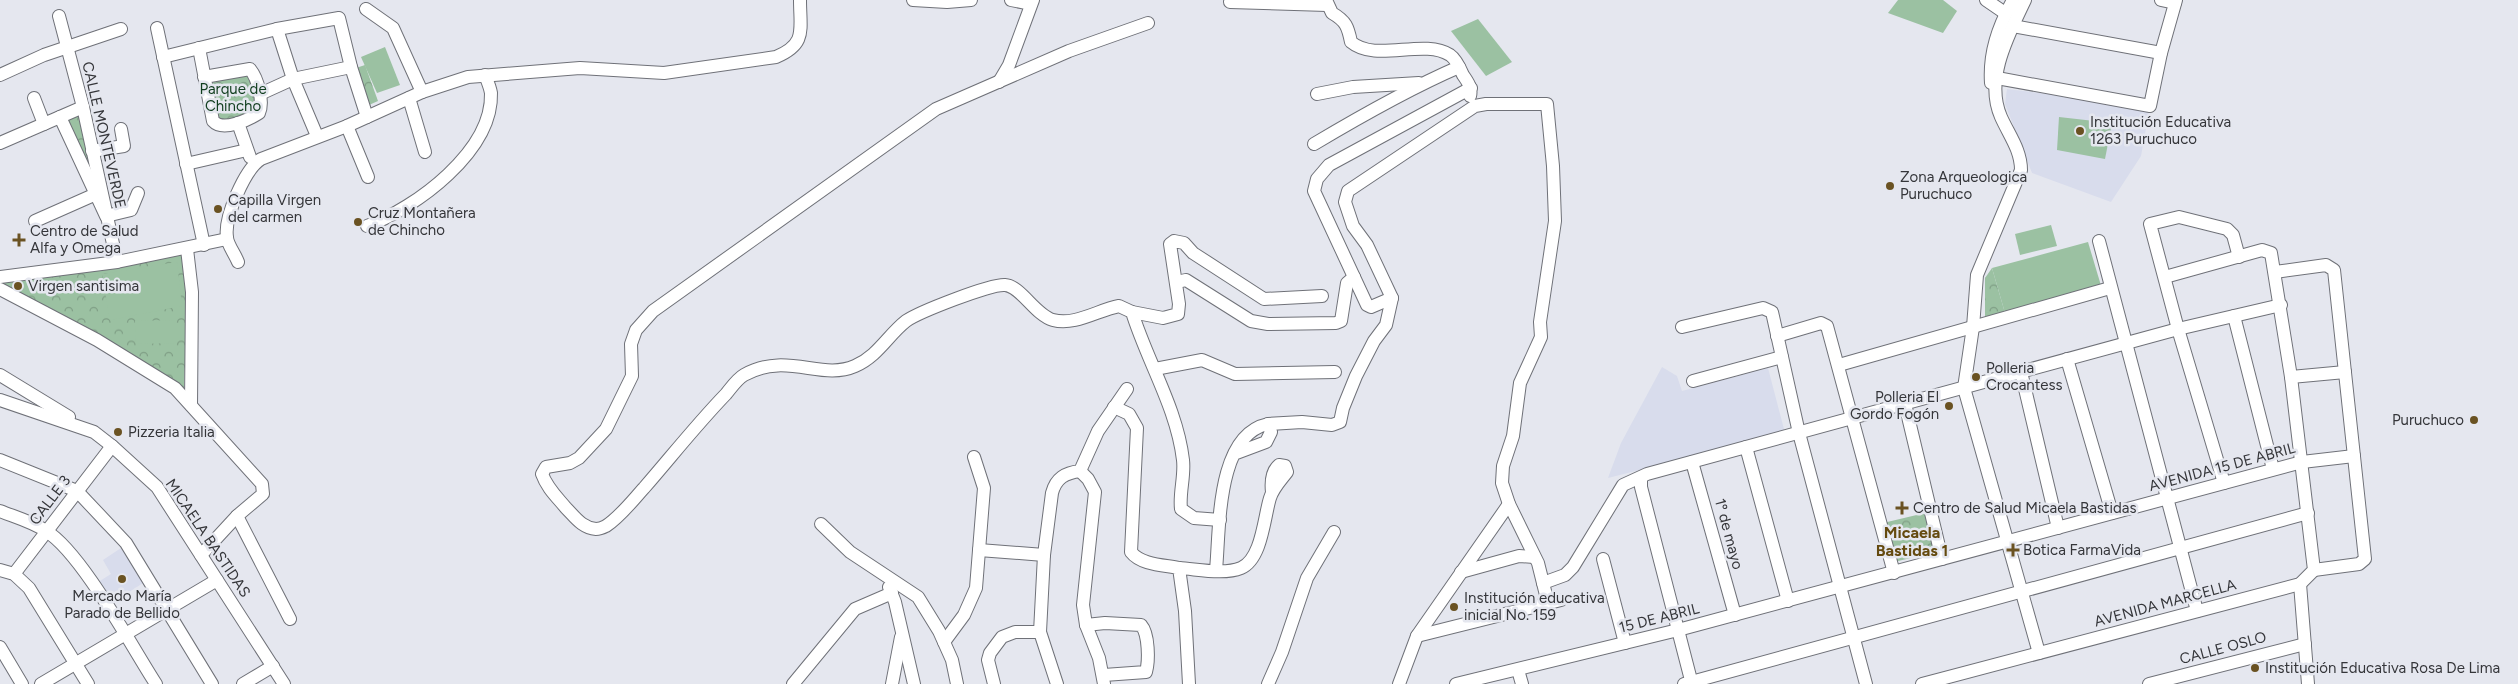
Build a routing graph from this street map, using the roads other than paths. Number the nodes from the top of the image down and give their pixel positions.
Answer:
1 (800, 0) edge
2 (913, 0) edge
3 (971, 0) edge
4 (1011, 0) edge
5 (1986, 0) edge
6 (2013, 0) edge
7 (2025, 0) edge
8 (2161, 0) edge
9 (947, 1) edge
10 (2175, 1) edge
11 (1032, 2) edge
12 (1230, 2) dead end
13 (1326, 3) edge
14 (366, 9) dead end
15 (2005, 13) junction
16 (59, 16) dead end
17 (1148, 23) dead end
18 (2012, 26) junction
19 (157, 28) dead end
20 (121, 29) dead end
21 (277, 29) junction
22 (67, 47) junction
23 (199, 48) junction
24 (2161, 53) junction
25 (163, 57) junction
26 (351, 67) junction
27 (1459, 67) junction
28 (0, 75) edge
29 (485, 75) junction
30 (204, 77) junction
31 (1997, 78) junction
32 (293, 79) junction
33 (999, 82) junction
34 (1423, 83) junction
35 (1471, 88) junction
36 (422, 92) junction
37 (260, 94) junction
38 (1317, 94) dead end
39 (34, 98) dead end
40 (409, 98) junction
41 (1995, 100) junction
42 (83, 107) junction
43 (1465, 113) junction
44 (60, 117) junction
45 (367, 117) junction
46 (238, 123) junction
47 (44, 124) junction
48 (348, 126) junction
49 (121, 129) dead end
50 (317, 136) junction
51 (0, 143) edge
52 (1314, 144) dead end
53 (247, 150) junction
54 (92, 151) junction
55 (425, 152) dead end
56 (186, 164) junction
57 (253, 164) junction
58 (368, 177) dead end
59 (138, 193) dead end
60 (96, 194) junction
61 (106, 216) junction
62 (36, 221) dead end
63 (367, 226) dead end
64 (227, 239) junction
65 (2099, 241) dead end
66 (204, 245) junction
67 (187, 249) junction
68 (2240, 257) junction
69 (117, 262) junction
70 (238, 262) dead end
71 (2275, 272) junction
72 (0, 277) edge
73 (1354, 277) junction
74 (2165, 277) junction
75 (1176, 282) junction
76 (0, 288) edge
77 (2110, 288) junction
78 (1322, 296) dead end
79 (1392, 298) junction
80 (2281, 305) junction
81 (1132, 312) junction
82 (2234, 316) junction
83 (1682, 327) dead end
84 (1973, 327) junction
85 (2178, 329) junction
86 (1777, 336) junction
87 (2125, 343) junction
88 (1782, 356) junction
89 (2067, 359) junction
90 (1839, 366) junction
91 (1155, 368) junction
92 (1335, 372) dead end
93 (2021, 372) junction
94 (2345, 372) junction
95 (0, 376) edge
96 (2291, 377) junction
97 (1693, 381) dead end
98 (1964, 388) junction
99 (1127, 389) dead end
100 (0, 400) edge
101 (1905, 404) junction
102 (191, 405) junction
103 (1114, 407) junction
104 (1852, 418) junction
105 (1268, 424) junction
106 (94, 432) junction
107 (1799, 433) junction
108 (112, 446) junction
109 (1746, 447) junction
110 (1234, 454) junction
111 (2354, 456) junction
112 (974, 457) dead end
113 (0, 460) edge
114 (1692, 462) junction
115 (2302, 462) junction
116 (2273, 470) junction
117 (1080, 471) junction
118 (1641, 478) junction
119 (2224, 483) junction
120 (77, 491) junction
121 (1272, 492) dead end
122 (2167, 498) junction
123 (1508, 504) junction
124 (0, 511) edge
125 (2112, 513) junction
126 (2308, 513) junction
127 (237, 516) junction
128 (1220, 520) junction
129 (821, 524) dead end
130 (2058, 528) junction
131 (47, 531) junction
132 (1334, 532) dead end
133 (2008, 542) junction
134 (2180, 548) junction
135 (979, 550) junction
136 (201, 555) junction
137 (1044, 555) junction
138 (1534, 557) junction
139 (1603, 559) dead end
140 (1942, 560) junction
141 (1179, 568) junction
142 (0, 570) edge
143 (1216, 570) junction
144 (2314, 570) junction
145 (1462, 572) junction
146 (1894, 572) junction
147 (14, 574) junction
148 (884, 575) junction
149 (217, 580) junction
150 (1543, 583) junction
151 (2300, 584) junction
152 (1839, 588) junction
153 (2022, 592) junction
154 (892, 593) junction
155 (1788, 601) junction
156 (166, 610) junction
157 (2197, 611) junction
158 (1735, 615) junction
159 (290, 619) dead end
160 (1086, 625) junction
161 (1678, 630) junction
162 (1040, 632) junction
163 (901, 634) junction
164 (125, 636) junction
165 (1417, 636) junction
166 (1853, 638) junction
167 (944, 642) junction
168 (1625, 643) junction
169 (2305, 644) junction
170 (0, 647) edge
171 (2039, 653) junction
172 (76, 664) junction
173 (273, 666) junction
174 (1518, 670) junction
175 (1970, 678) edge
176 (1104, 680) edge
177 (1690, 683) edge
178 (22, 684) edge
179 (41, 684) edge
180 (88, 684) edge
181 (156, 684) edge
182 (212, 684) edge
183 (243, 684) edge
184 (284, 684) edge
185 (793, 684) edge
186 (892, 684) edge
187 (914, 684) edge
188 (957, 684) edge
189 (994, 684) edge
190 (1057, 684) edge
191 (1189, 684) edge
192 (1268, 684) edge
193 (1400, 684) edge
194 (1456, 684) edge
195 (1522, 684) edge
196 (1866, 684) edge
197 (1922, 684) edge
198 (2149, 684) edge
199 (2308, 684) edge

1 - 29 street
2 - 9 street
3 - 9 street
4 - 11 street
5 - 15 street
6 - 15 street
7 - 18 street
8 - 10 street
10 - 24 street
11 - 33 street
12 - 13 street
13 - 27 street
14 - 36 street
15 - 41 street
16 - 22 street, CALLE MONTEVERDE
17 - 33 street
18 - 24 street
18 - 31 street
19 - 25 street
20 - 22 street
21 - 23 street
21 - 26 street
21 - 32 street
22 - 28 street
22 - 42 street, CALLE MONTEVERDE
23 - 25 street
23 - 30 street
24 - 31 street
25 - 56 street
26 - 32 street
26 - 45 street
27 - 34 street
27 - 35 street
29 - 36 street
29 - 63 street
30 - 37 street
30 - 46 street
31 - 41 street
32 - 37 street
32 - 50 street
33 - 81 street
34 - 38 street
34 - 52 street
35 - 43 street
35 - 73 street
36 - 40 street
37 - 46 street
39 - 47 street
40 - 45 street
40 - 55 street
41 - 84 street
42 - 44 street
42 - 54 street, CALLE MONTEVERDE
43 - 79 street
43 - 123 street
44 - 47 street
44 - 60 street
45 - 48 street
46 - 53 street
47 - 51 street
48 - 50 street
48 - 58 street
49 - 54 street
50 - 57 street
53 - 56 street
53 - 57 street
54 - 61 street, CALLE MONTEVERDE
56 - 66 street
57 - 64 street
59 - 61 street
60 - 61 street
60 - 62 street
61 - 69 street, CALLE MONTEVERDE
64 - 66 street
64 - 70 street
65 - 77 street
66 - 67 street
67 - 69 street
67 - 102 street
68 - 71 street
68 - 74 street
68 - 74 street
69 - 72 street
71 - 80 street
71 - 94 street
73 - 75 street
73 - 79 street
74 - 85 street
75 - 78 street
75 - 81 street
76 - 102 street
77 - 84 street
77 - 87 street
79 - 105 street
80 - 82 street
80 - 96 street
81 - 91 street
82 - 85 street
82 - 116 street
83 - 86 street
84 - 90 street
84 - 98 street
85 - 87 street
85 - 119 street
86 - 88 street
86 - 90 street
87 - 89 street
87 - 122 street
88 - 97 street
88 - 107 street
89 - 93 street
89 - 125 street
90 - 104 street
91 - 92 street
91 - 128 street
93 - 98 street
93 - 130 street
94 - 96 street
94 - 111 street
95 - 106 street
96 - 115 street
98 - 101 street
98 - 133 street
99 - 103 street
100 - 106 street, MICAELA BASTIDAS
101 - 104 street
101 - 140 street
102 - 127 street
103 - 117 street
103 - 141 street
104 - 107 street
104 - 146 street
105 - 110 street
105 - 110 street
106 - 108 street, MICAELA BASTIDAS
107 - 109 street
107 - 152 street
108 - 120 street, CALLE 3
108 - 136 street, MICAELA BASTIDAS
109 - 114 street
109 - 155 street
110 - 128 street
111 - 115 street, AVENIDA 15 DE ABRIL
111 - 144 street
112 - 135 street
113 - 120 street
114 - 118 street
114 - 158 street, 1º de mayo
115 - 116 street, AVENIDA 15 DE ABRIL
115 - 126 street
116 - 119 street, AVENIDA 15 DE ABRIL
117 - 137 street
117 - 160 street
118 - 150 street
118 - 161 street
119 - 122 street, AVENIDA 15 DE ABRIL
120 - 131 street, CALLE 3
120 - 156 street
121 - 143 street
122 - 125 street, AVENIDA 15 DE ABRIL
122 - 134 street
123 - 138 street
123 - 145 street
124 - 131 street
125 - 130 street, AVENIDA 15 DE ABRIL
126 - 134 street
126 - 144 street
127 - 136 street
127 - 159 street
128 - 143 street
129 - 148 street
130 - 133 street, AVENIDA 15 DE ABRIL
131 - 147 street, CALLE 3
131 - 164 street
132 - 192 street
133 - 140 street, AVENIDA 15 DE ABRIL
133 - 153 street
134 - 153 street
134 - 157 street
135 - 137 street
135 - 167 street
136 - 149 street, MICAELA BASTIDAS
137 - 162 street
138 - 145 street
138 - 150 street
139 - 168 street
140 - 146 street, AVENIDA 15 DE ABRIL
141 - 143 street
141 - 191 street
142 - 147 street
144 - 151 street
145 - 165 street
146 - 152 street, AVENIDA 15 DE ABRIL
147 - 172 street
148 - 154 street
148 - 167 street
149 - 156 street
149 - 173 street, MICAELA BASTIDAS
150 - 165 street
151 - 157 street, AVENIDA MARCELLA
151 - 169 street
152 - 155 street, 15 DE ABRIL
152 - 166 street
153 - 166 street
153 - 171 street
154 - 163 street
154 - 185 street
155 - 158 street, 15 DE ABRIL
156 - 164 street
156 - 182 street
157 - 171 street, AVENIDA MARCELLA
158 - 161 street, 15 DE ABRIL
160 - 176 street
160 - 176 street
161 - 168 street, 15 DE ABRIL
161 - 177 street
162 - 189 street
162 - 190 street
163 - 186 street
163 - 187 street
164 - 172 street
164 - 181 street
165 - 193 street
166 - 177 street
166 - 196 street
167 - 188 street
168 - 174 street, 15 DE ABRIL
169 - 198 street, CALLE OSLO
169 - 199 street
170 - 178 street
171 - 175 street
172 - 179 street
172 - 180 street
173 - 183 street
173 - 184 street, MICAELA BASTIDAS
174 - 194 street, 15 DE ABRIL
174 - 195 street
175 - 197 street

